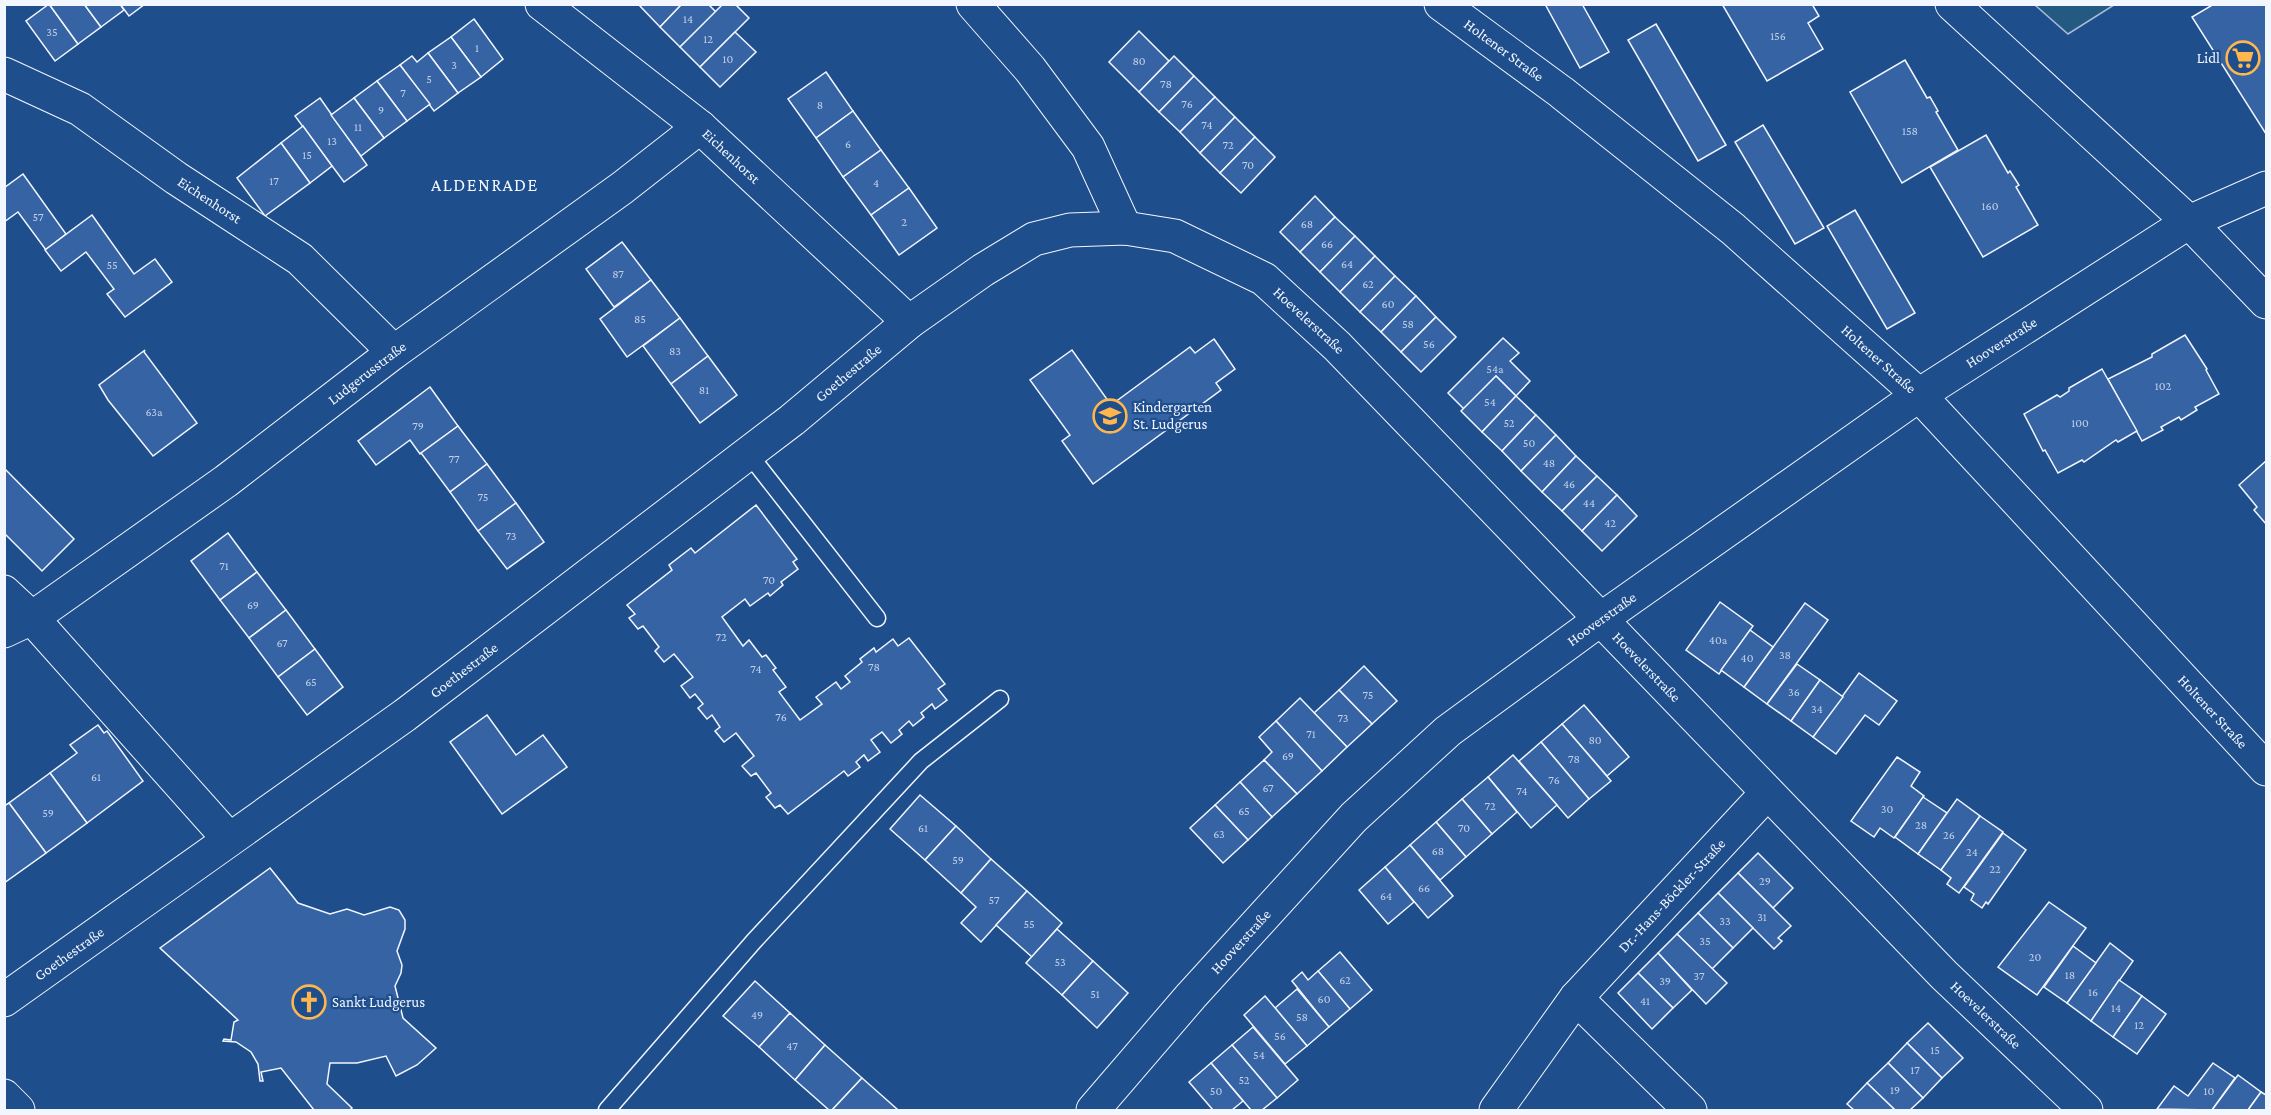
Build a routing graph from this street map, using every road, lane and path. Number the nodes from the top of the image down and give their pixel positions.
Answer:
1 (542, 4) edge
2 (973, 4) edge
3 (1441, 4) edge
4 (1952, 4) edge
5 (4, 74) edge
6 (700, 127) junction
7 (2266, 188) edge
8 (2189, 222) junction
9 (1125, 228) junction
10 (2266, 302) edge
11 (909, 322) junction
12 (394, 352) junction
13 (1920, 395) junction
14 (748, 453) junction
15 (4, 592) edge
16 (877, 618) dead end
17 (1601, 619) junction
18 (18, 624) edge
19 (1000, 699) dead end
20 (2266, 769) edge
21 (1767, 794) junction
22 (229, 839) junction
23 (1576, 998) junction
24 (4, 1000) edge
25 (4, 1096) edge
26 (18, 1110) edge
27 (607, 1110) edge
28 (1093, 1110) edge
29 (1496, 1110) edge
30 (1690, 1110) edge
31 (2086, 1110) edge

1 - 6 street, Eichenhorst
2 - 9 street
3 - 13 street, Holtener Straße
4 - 8 street
5 - 12 street, Eichenhorst
6 - 11 street, Eichenhorst
6 - 12 street, Ludgerusstraße
7 - 8 street
8 - 10 street
8 - 13 street, Hooverstraße
9 - 11 street, Hoevelerstraße
9 - 17 street, Hoevelerstraße
11 - 14 street, Goethestraße
12 - 18 street, Ludgerusstraße
13 - 17 street, Hooverstraße
13 - 20 street, Holtener Straße
14 - 16 lane
14 - 22 street, Goethestraße
15 - 18 street
17 - 21 street, Hoevelerstraße
17 - 28 street, Hooverstraße
18 - 22 street
19 - 27 lane
21 - 23 street, Dr.-Hans-Böckler-Straße
21 - 31 street, Hoevelerstraße
22 - 24 street, Goethestraße
23 - 29 street, Dr.-Hans-Böckler-Straße
23 - 30 street
25 - 26 street

